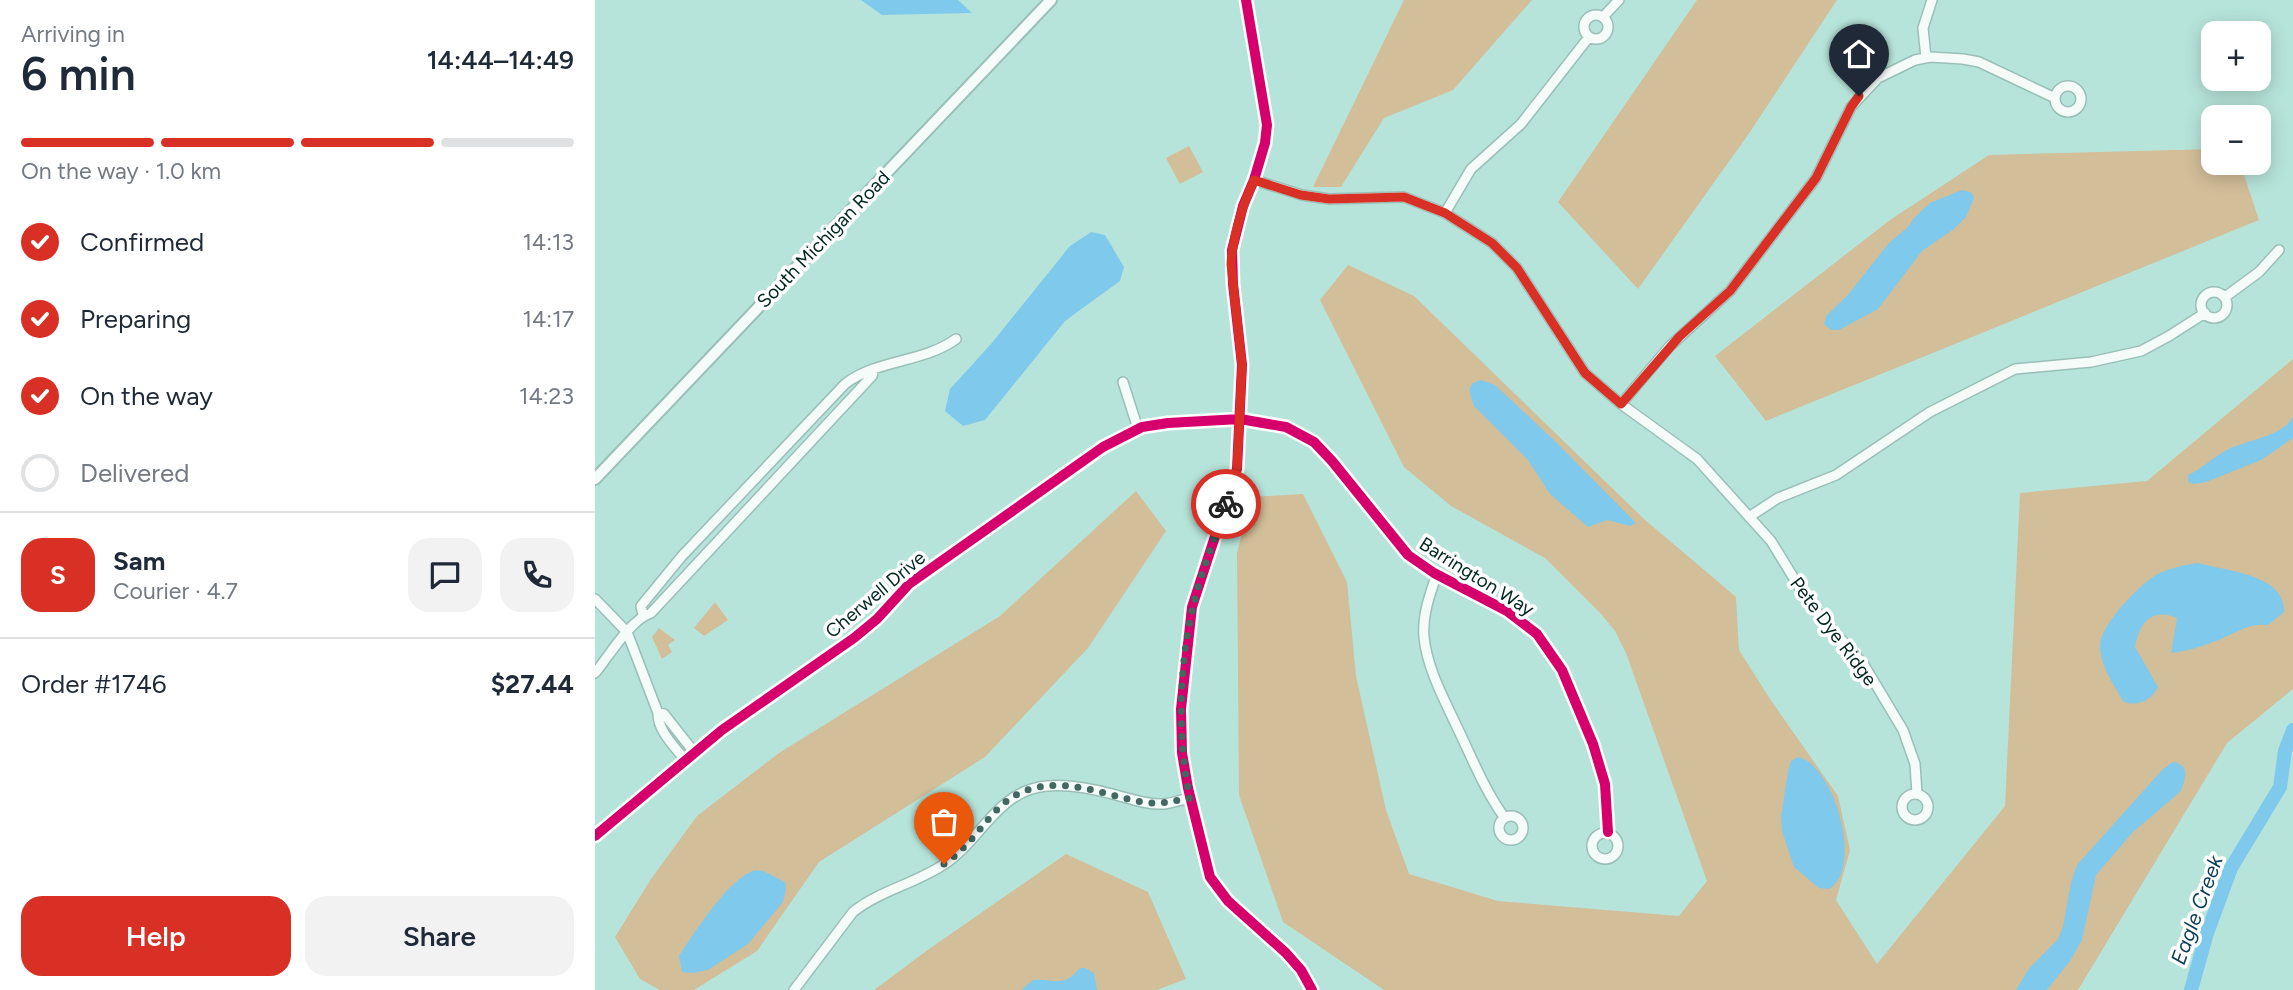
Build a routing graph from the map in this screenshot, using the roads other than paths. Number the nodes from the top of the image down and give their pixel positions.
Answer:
1 (1051, 0) edge
2 (1246, 0) edge
3 (1619, 0) edge
4 (1932, 0) edge
5 (1603, 17) junction
6 (1589, 37) junction
7 (1926, 58) junction
8 (2055, 98) dead end
9 (1254, 180) junction
10 (1445, 213) junction
11 (2279, 250) dead end
12 (2225, 297) junction
13 (2205, 313) junction
14 (955, 339) dead end
15 (874, 369) junction
16 (1123, 382) dead end
17 (1621, 404) junction
18 (1240, 419) junction
19 (811, 420) junction
20 (822, 429) junction
21 (1138, 429) junction
22 (595, 479) edge
23 (725, 511) junction
24 (1749, 517) junction
25 (735, 521) junction
26 (1437, 574) junction
27 (595, 599) edge
28 (643, 615) junction
29 (627, 632) junction
30 (595, 673) edge
31 (658, 713) junction
32 (694, 752) junction
33 (685, 760) junction
34 (1917, 794) dead end
35 (1190, 798) junction
36 (1504, 817) dead end
37 (1608, 832) dead end
38 (595, 836) edge
39 (794, 990) edge
40 (1313, 990) edge

1 - 22 main road, South Michigan Road
2 - 9 street
3 - 5 street
4 - 7 street
5 - 6 street
5 - 6 street
6 - 10 street
7 - 8 street
7 - 17 street
9 - 10 street, Pete Dye Ridge
9 - 18 street
10 - 17 street, Pete Dye Ridge
11 - 12 street
12 - 13 street
12 - 13 street
13 - 24 street
14 - 15 street
15 - 19 street
15 - 20 street
16 - 21 street
17 - 24 street, Pete Dye Ridge
18 - 21 street, Cherwell Drive
18 - 26 street, Barrington Way
18 - 35 street
19 - 20 street
19 - 23 street
20 - 25 street
21 - 32 street, Cherwell Drive
23 - 25 street
23 - 28 street
24 - 34 street, Pete Dye Ridge
25 - 28 street
26 - 36 street
26 - 37 street, Barrington Way
27 - 29 street
28 - 29 street
29 - 30 street
29 - 31 street
31 - 32 street
31 - 33 street
32 - 33 street, Cherwell Drive
33 - 38 street, Cherwell Drive
35 - 39 street
35 - 40 street

